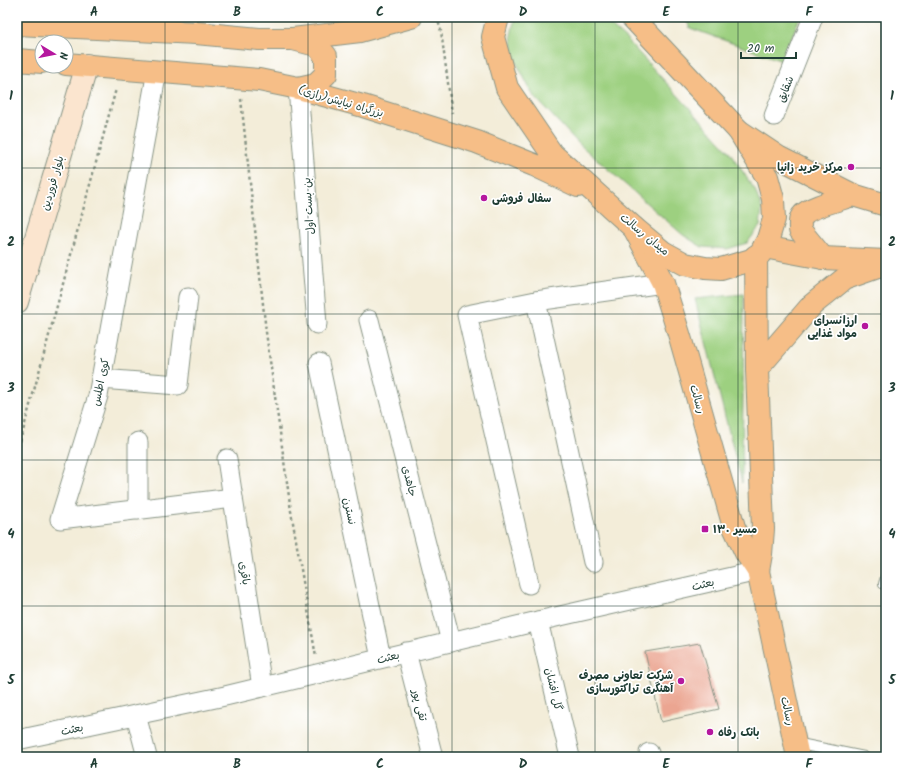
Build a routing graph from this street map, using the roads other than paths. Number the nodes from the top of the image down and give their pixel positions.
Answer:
1 (411, 17) edge
2 (498, 17) edge
3 (632, 17) edge
4 (813, 17) edge
5 (17, 24) edge
6 (293, 39) junction
7 (17, 60) edge
8 (34, 61) edge
9 (76, 64) edge
10 (157, 71) junction
11 (298, 88) junction
12 (774, 116) dead end
13 (739, 132) junction
14 (853, 196) junction
15 (601, 197) junction
16 (886, 205) edge
17 (634, 228) junction
18 (760, 252) junction
19 (824, 258) junction
20 (886, 261) edge
21 (886, 266) edge
22 (663, 283) junction
23 (188, 297) dead end
24 (536, 301) junction
25 (17, 302) edge
26 (369, 320) dead end
27 (317, 324) dead end
28 (319, 363) dead end
29 (758, 368) junction
30 (101, 379) junction
31 (138, 442) dead end
32 (227, 458) dead end
33 (233, 498) junction
34 (138, 510) junction
35 (593, 562) dead end
36 (758, 571) junction
37 (886, 577) edge
38 (528, 584) dead end
39 (886, 585) edge
40 (538, 621) junction
41 (451, 642) junction
42 (406, 652) junction
43 (381, 658) junction
44 (262, 687) junction
45 (136, 715) junction
46 (17, 740) edge
47 (796, 750) edge
48 (147, 757) edge
49 (433, 757) edge
50 (570, 757) edge
51 (864, 757) edge

1 - 6 main road
2 - 15 main road, میدان رسالت
3 - 13 main road
4 - 12 street, شقایق
5 - 6 main road
6 - 11 main road
7 - 8 main road
9 - 10 main road, بزرگراه نیایش(رازی)
9 - 25 main road, بلوار فروردین
10 - 11 main road, بزرگراه نیایش(رازی)
10 - 30 street, کوی اطلس
11 - 15 main road, بزرگراه نیایش(رازی)
11 - 27 street, بن بست اول
13 - 14 main road
13 - 18 main road
14 - 16 main road
14 - 19 main road
15 - 17 main road, میدان رسالت
17 - 18 main road, میدان رسالت
17 - 22 main road, رسالت
18 - 19 main road
18 - 29 main road, رسالت
19 - 20 main road
21 - 29 main road
22 - 24 street
22 - 36 main road, رسالت
23 - 30 street
24 - 35 street
24 - 38 street
26 - 41 street, جاهدی
28 - 43 street, نسترن
29 - 36 main road, رسالت
30 - 34 street, کوی اطلس
31 - 34 street
32 - 33 street, باقری
33 - 34 street, کوی اطلس
33 - 44 street, باقری
36 - 40 street, بعثت
36 - 47 main road, رسالت
37 - 39 lane
40 - 41 street, بعثت
40 - 50 street, گل افشان
41 - 42 street, بعثت
42 - 43 street, بعثت
42 - 49 street, تقی پور
43 - 44 street, بعثت
44 - 45 street, بعثت
45 - 46 street, بعثت
45 - 48 street
47 - 51 lane

